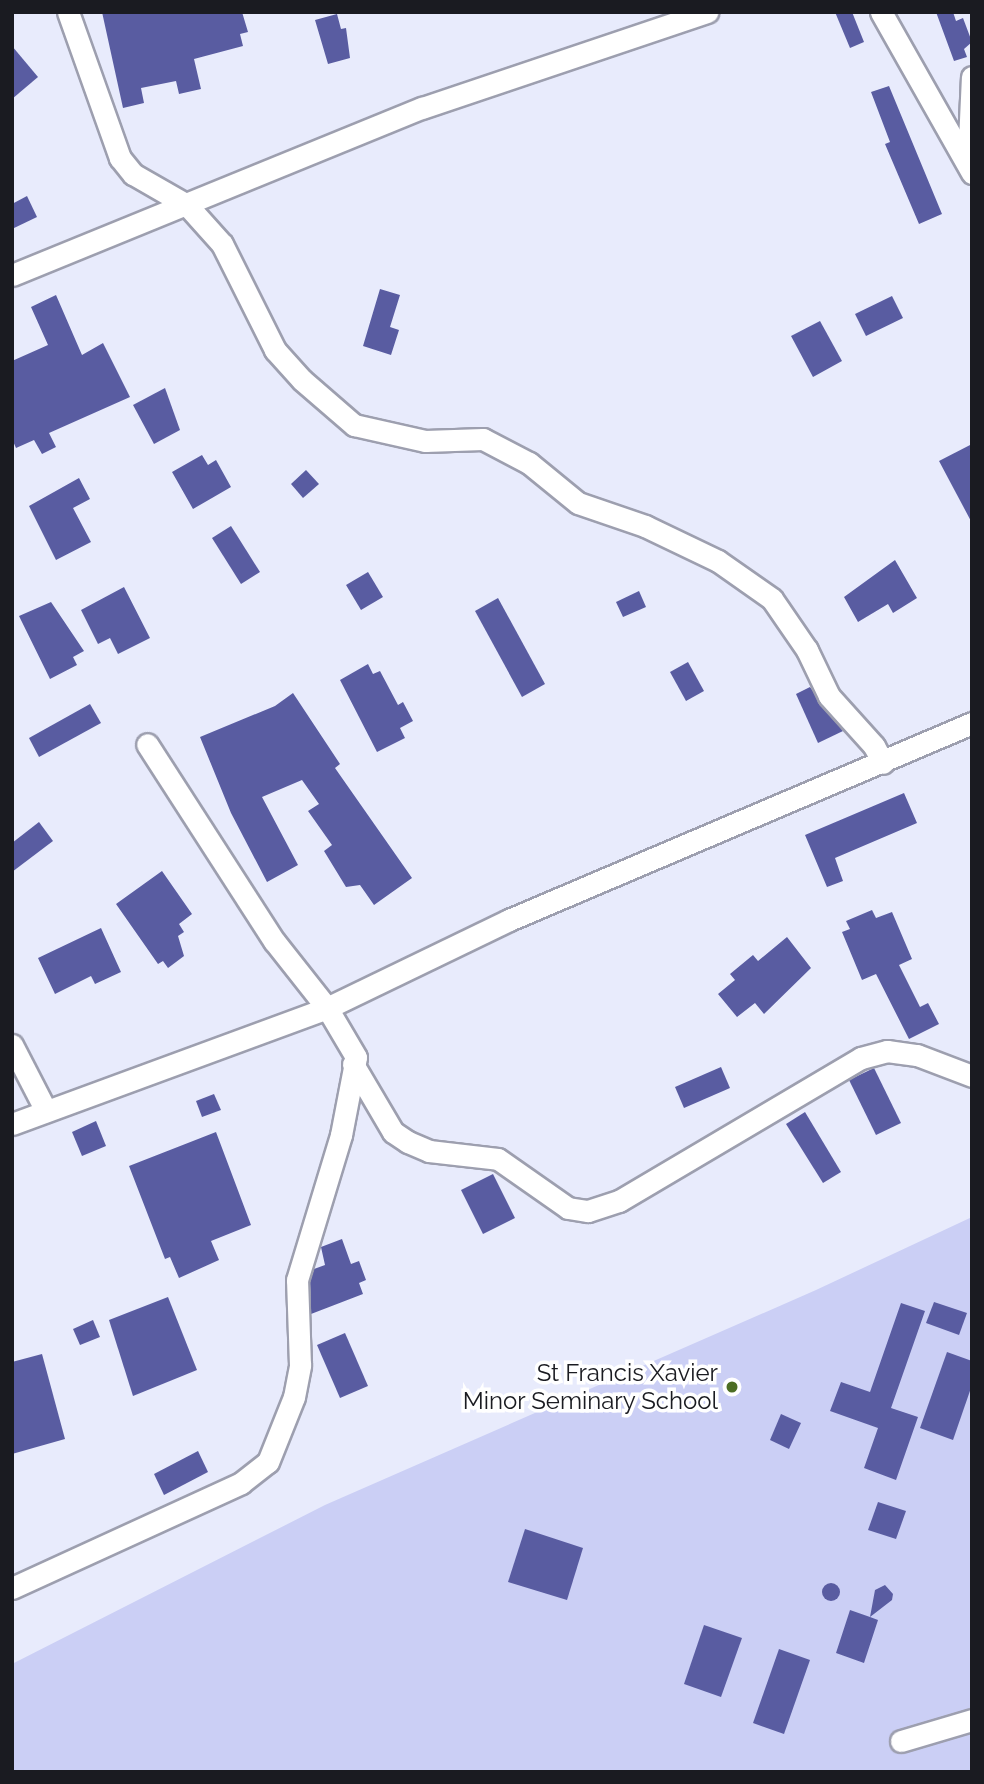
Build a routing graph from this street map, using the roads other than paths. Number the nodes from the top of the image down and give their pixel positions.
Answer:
1 (68, 12) edge
2 (707, 12) edge
3 (881, 12) edge
4 (972, 77) edge
5 (970, 170) edge
6 (187, 205) junction
7 (12, 275) edge
8 (972, 723) edge
9 (146, 744) dead end
10 (883, 763) junction
11 (327, 1008) junction
12 (12, 1045) edge
13 (353, 1064) junction
14 (972, 1076) edge
15 (46, 1111) junction
16 (12, 1124) edge
17 (12, 1588) edge
18 (972, 1720) edge
19 (901, 1741) dead end

1 - 6 street
2 - 6 street
3 - 5 street
4 - 5 street
6 - 7 street
6 - 10 street
8 - 10 street
9 - 11 street
10 - 11 street
11 - 13 street
11 - 15 street
12 - 15 street
13 - 14 street
13 - 17 street
15 - 16 street
18 - 19 street

